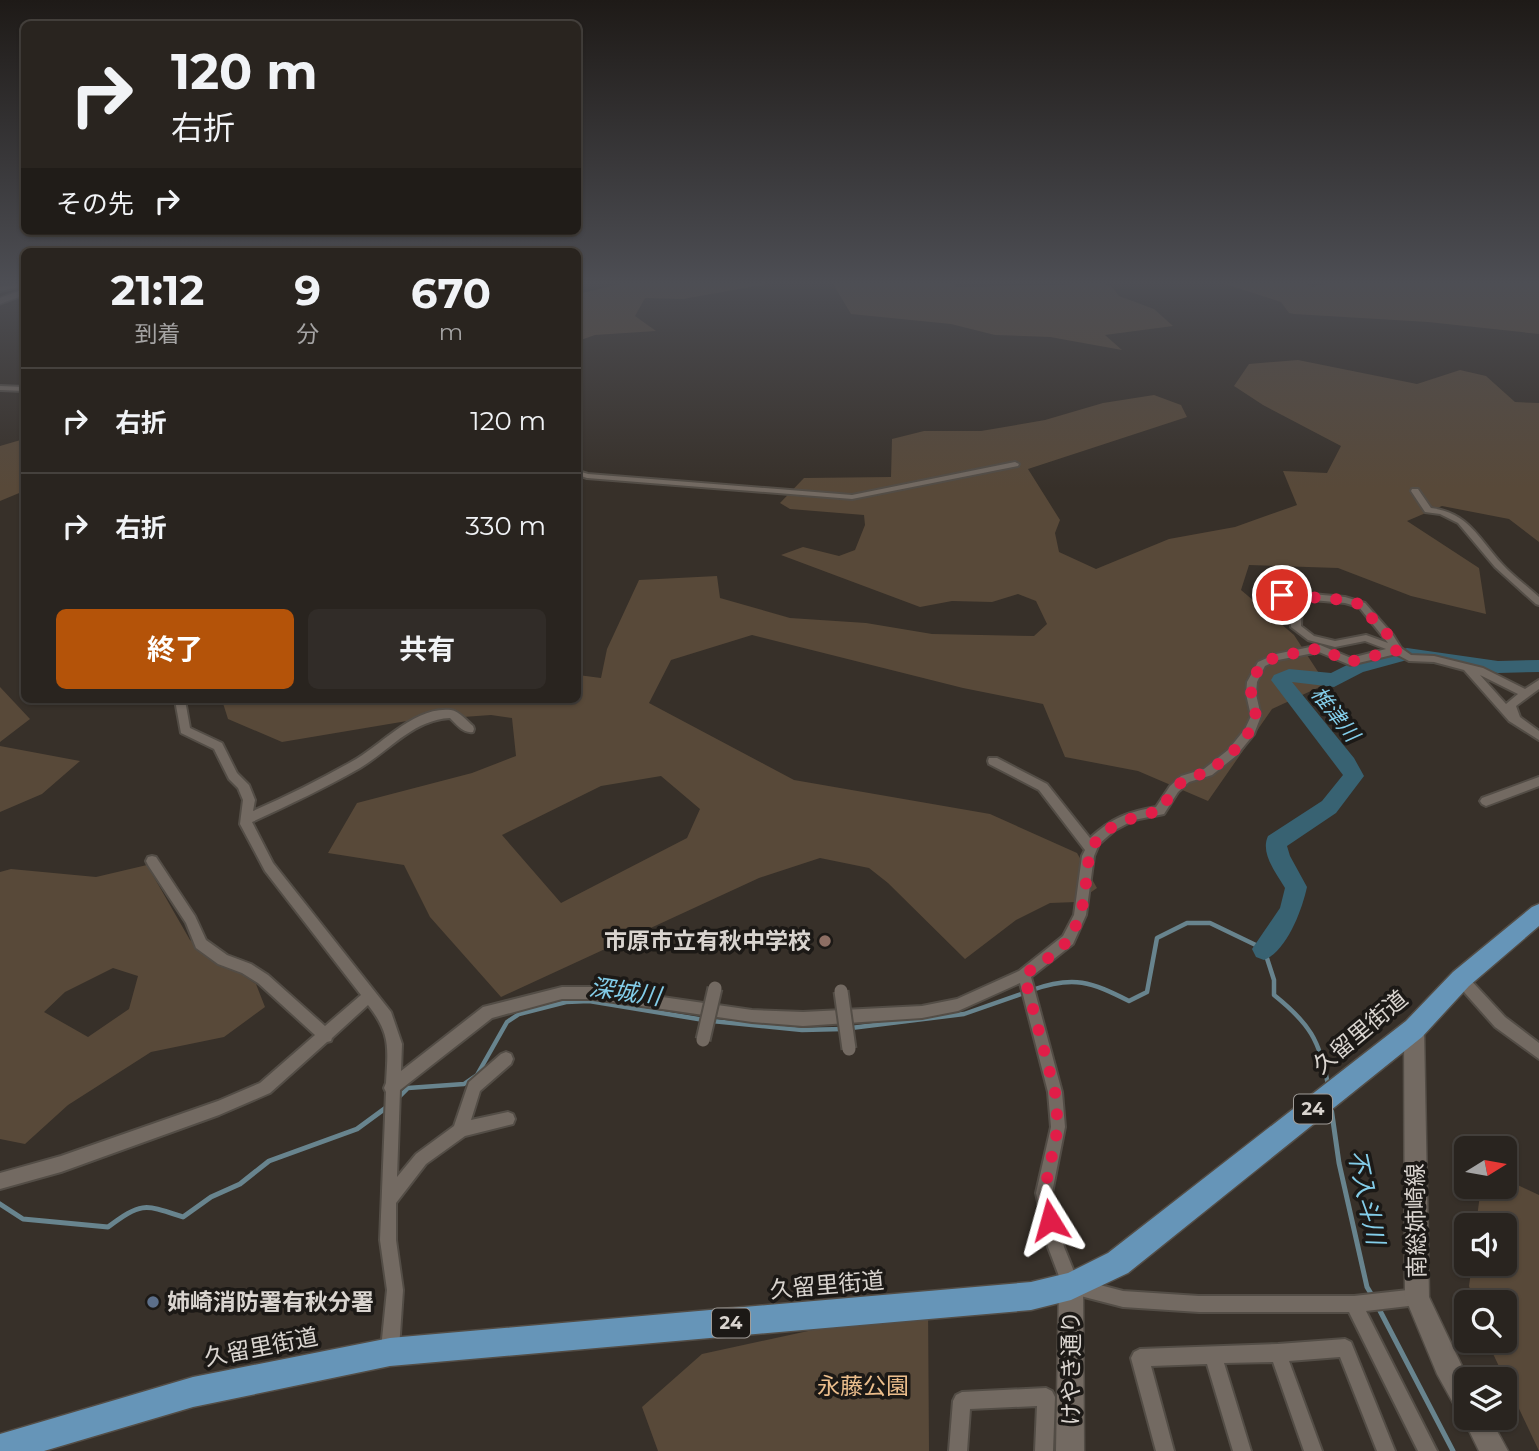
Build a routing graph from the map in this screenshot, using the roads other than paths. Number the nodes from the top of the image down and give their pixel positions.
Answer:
1 (0, 388) edge
2 (21, 389) edge
3 (1015, 464) dead end
4 (581, 473) edge
5 (1415, 491) dead end
6 (1267, 593) dead end
7 (1297, 597) junction
8 (1539, 602) edge
9 (1398, 650) junction
10 (1466, 666) junction
11 (1539, 684) edge
12 (1526, 694) junction
13 (180, 703) edge
14 (1516, 719) junction
15 (470, 729) dead end
16 (1539, 736) edge
17 (993, 761) dead end
18 (1539, 781) edge
19 (1486, 801) dead end
20 (247, 819) junction
21 (1091, 849) junction
22 (152, 861) dead end
23 (1539, 913) edge
24 (1024, 975) junction
25 (1461, 979) junction
26 (715, 988) dead end
27 (841, 990) dead end
28 (369, 996) junction
29 (1414, 1029) junction
30 (326, 1036) junction
31 (703, 1040) dead end
32 (849, 1049) dead end
33 (1539, 1052) edge
34 (506, 1059) dead end
35 (391, 1088) junction
36 (508, 1119) dead end
37 (461, 1129) junction
38 (0, 1181) edge
39 (388, 1200) junction
40 (1071, 1286) junction
41 (1417, 1297) junction
42 (1354, 1304) junction
43 (390, 1352) junction
44 (1278, 1353) junction
45 (1213, 1355) junction
46 (1454, 1379) edge
47 (1483, 1430) edge
48 (0, 1448) edge
49 (958, 1451) edge
50 (1044, 1451) edge
51 (1070, 1451) edge
52 (1165, 1451) edge
53 (1241, 1451) edge
54 (1313, 1451) edge
55 (1386, 1451) edge
56 (1428, 1451) edge
57 (1494, 1451) edge

1 - 2 street
3 - 4 street
5 - 8 street
6 - 7 street
7 - 9 street
7 - 9 street
9 - 10 street
9 - 21 street
10 - 12 street
10 - 14 street
11 - 12 street
12 - 14 street
13 - 20 street
14 - 16 street
15 - 20 street
17 - 21 street
18 - 19 street
20 - 28 street
21 - 24 street
22 - 30 street
23 - 25 main road, 久留里街道 / 24
24 - 35 street
24 - 40 street
25 - 29 main road, 久留里街道 / 24
25 - 33 street
26 - 31 street, bridge
27 - 32 street, bridge
28 - 30 street
28 - 35 street
29 - 40 main road, 久留里街道 / 24
29 - 41 main road, 南総姉崎線
30 - 38 street
34 - 37 street
35 - 39 street
36 - 37 street
37 - 39 street
39 - 43 street
40 - 42 street
40 - 43 main road, 久留里街道 / 24
40 - 51 main road, けやき通り
41 - 42 street
41 - 46 main road, 南総姉崎線
42 - 56 street
43 - 48 main road, 久留里街道 / 24
44 - 45 street
44 - 54 street
44 - 55 street
45 - 52 street
45 - 53 street
47 - 57 main road
49 - 50 street

